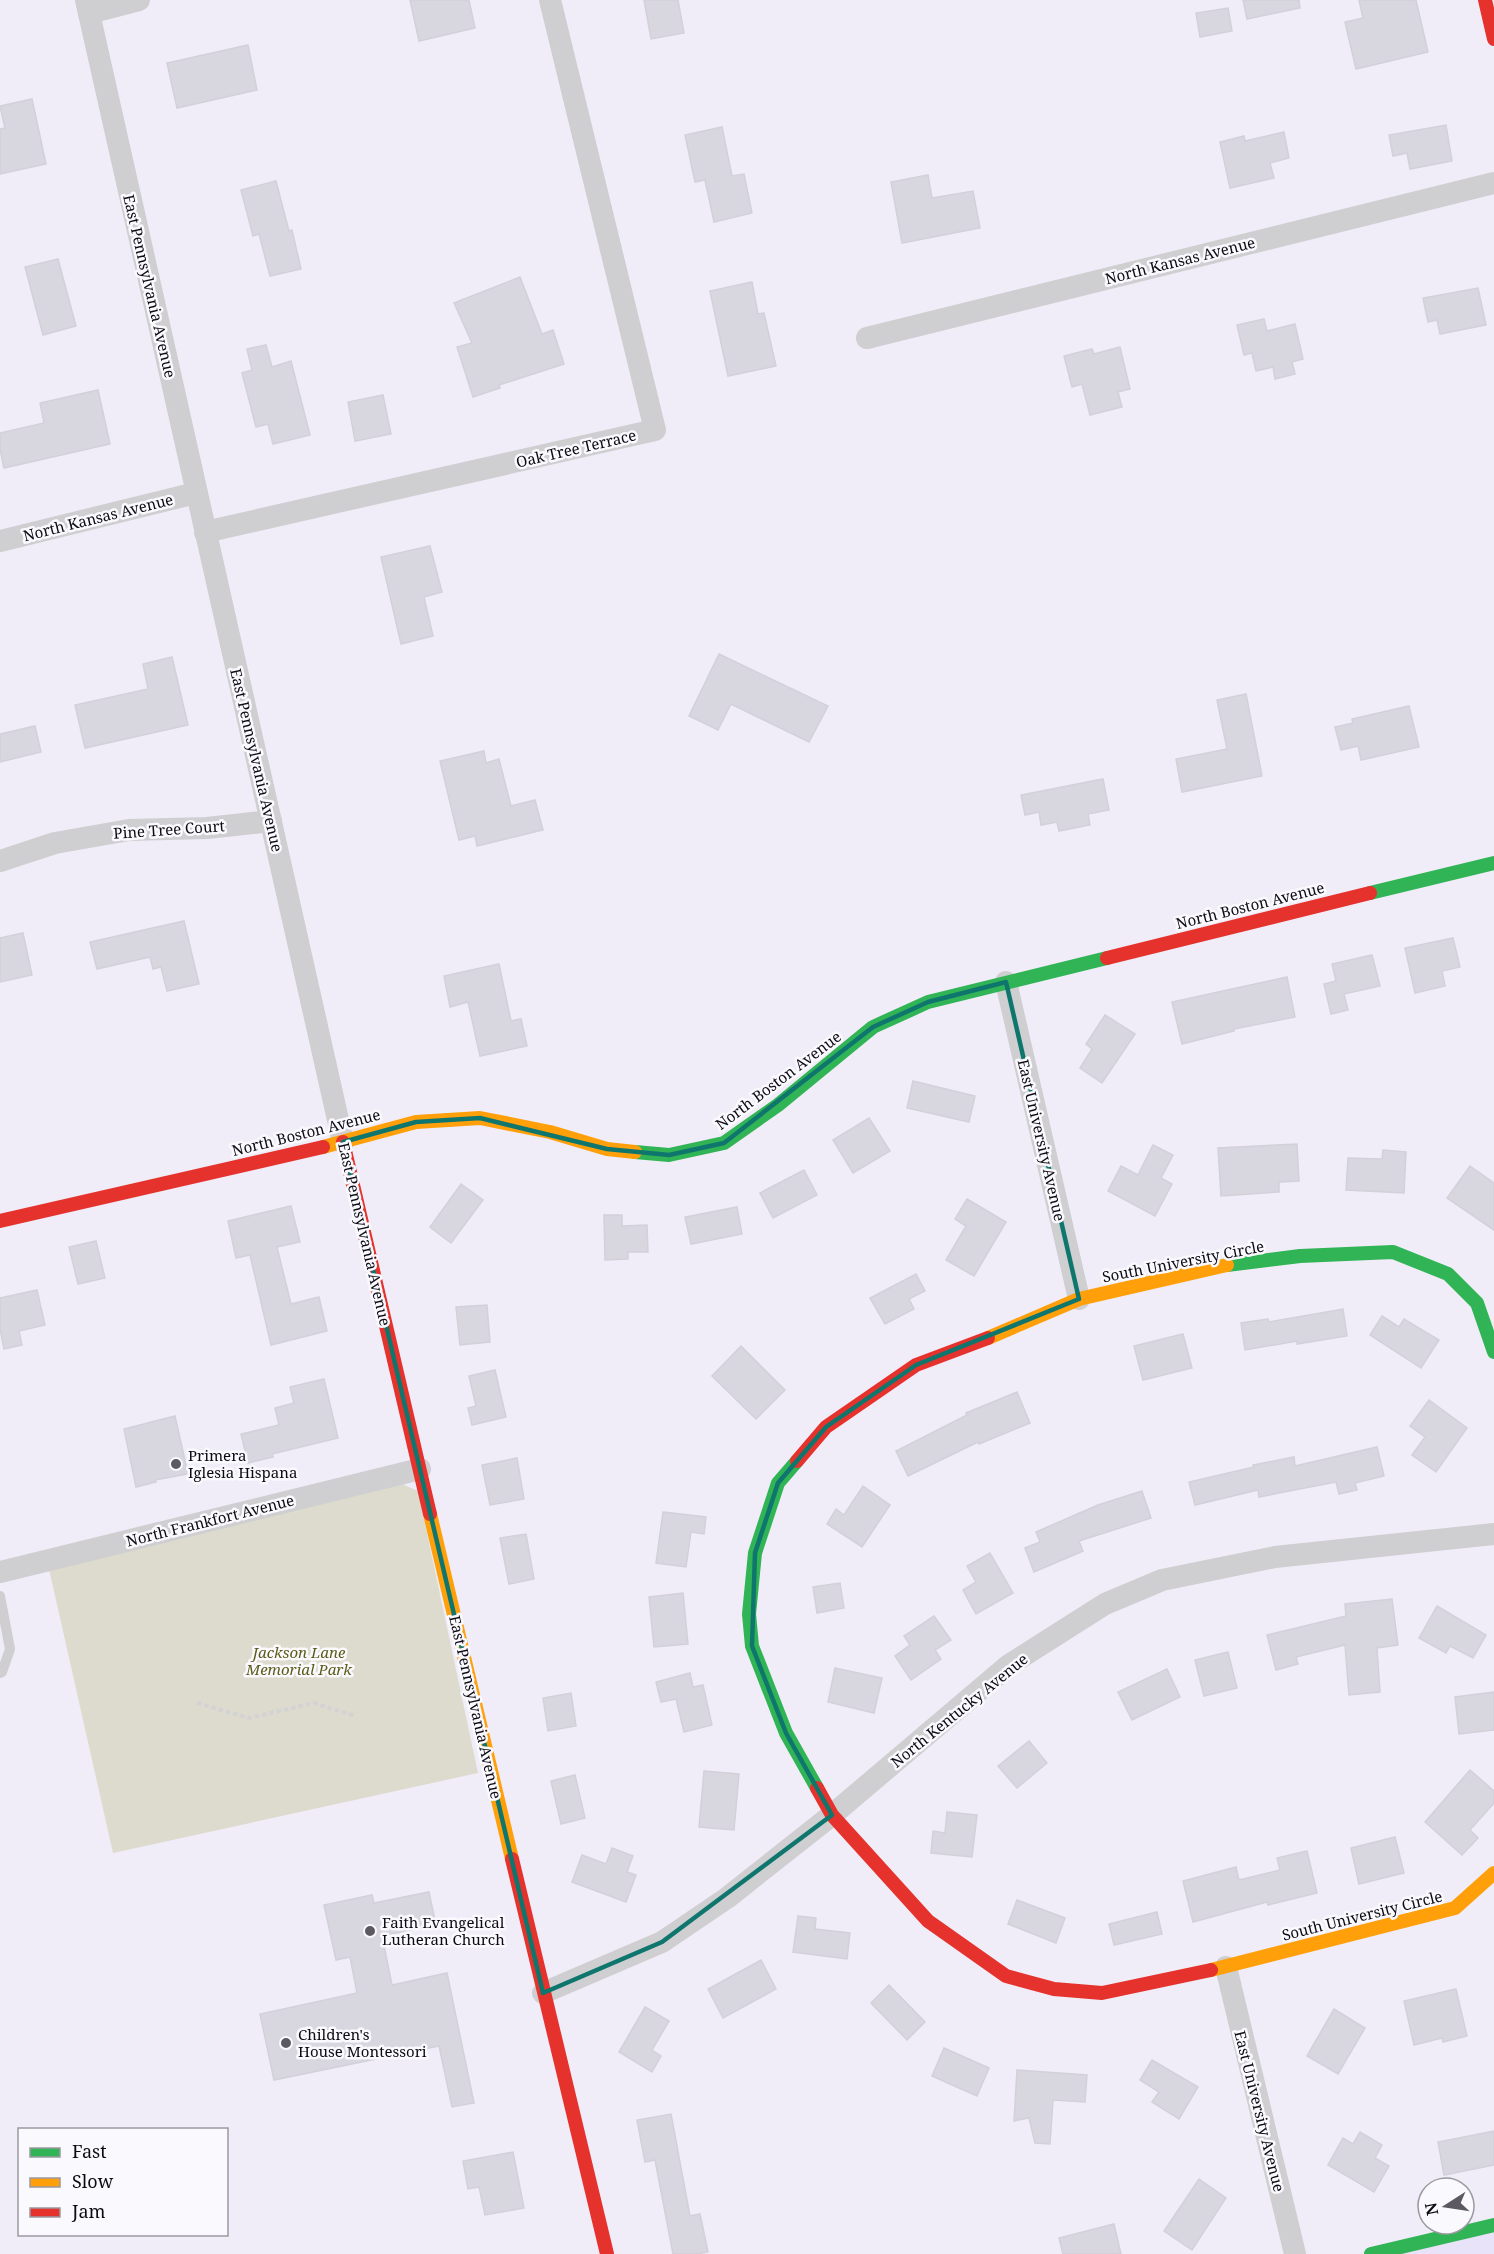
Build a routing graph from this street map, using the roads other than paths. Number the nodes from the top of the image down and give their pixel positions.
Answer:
1 (139, 0) edge
2 (550, 0) edge
3 (1485, 0) edge
4 (87, 6) edge
5 (1494, 39) edge
6 (1494, 183) edge
7 (867, 338) dead end
8 (196, 493) junction
9 (205, 532) junction
10 (0, 541) edge
11 (271, 821) junction
12 (0, 861) edge
13 (1494, 863) edge
14 (1006, 982) junction
15 (343, 1142) junction
16 (0, 1221) edge
17 (1079, 1299) junction
18 (1494, 1352) edge
19 (420, 1469) junction
20 (1494, 1534) edge
21 (0, 1572) edge
22 (0, 1596) edge
23 (0, 1673) edge
24 (831, 1815) junction
25 (1494, 1873) edge
26 (1226, 1967) junction
27 (543, 1994) junction
28 (1494, 2224) edge
29 (607, 2254) edge
30 (1295, 2254) edge
31 (1371, 2254) edge

1 - 4 street
2 - 9 street, Oak Tree Terrace
3 - 5 street
4 - 8 street, East Pennsylvania Avenue
6 - 7 street, North Kansas Avenue
8 - 9 street, East Pennsylvania Avenue
8 - 10 street, North Kansas Avenue
9 - 11 street, East Pennsylvania Avenue
11 - 12 street, Pine Tree Court
11 - 15 street, East Pennsylvania Avenue
13 - 14 street, North Boston Avenue
14 - 15 street, North Boston Avenue
14 - 17 street, East University Avenue
15 - 16 street, North Boston Avenue
15 - 19 street, East Pennsylvania Avenue
17 - 18 street, South University Circle
17 - 24 street, South University Circle
19 - 21 street, North Frankfort Avenue
19 - 27 street, East Pennsylvania Avenue
20 - 24 street, North Kentucky Avenue
22 - 23 lane
24 - 26 street, South University Circle
24 - 27 street, North Kentucky Avenue
25 - 26 street, South University Circle
26 - 30 street, East University Avenue
27 - 29 street, East Pennsylvania Avenue
28 - 31 street

